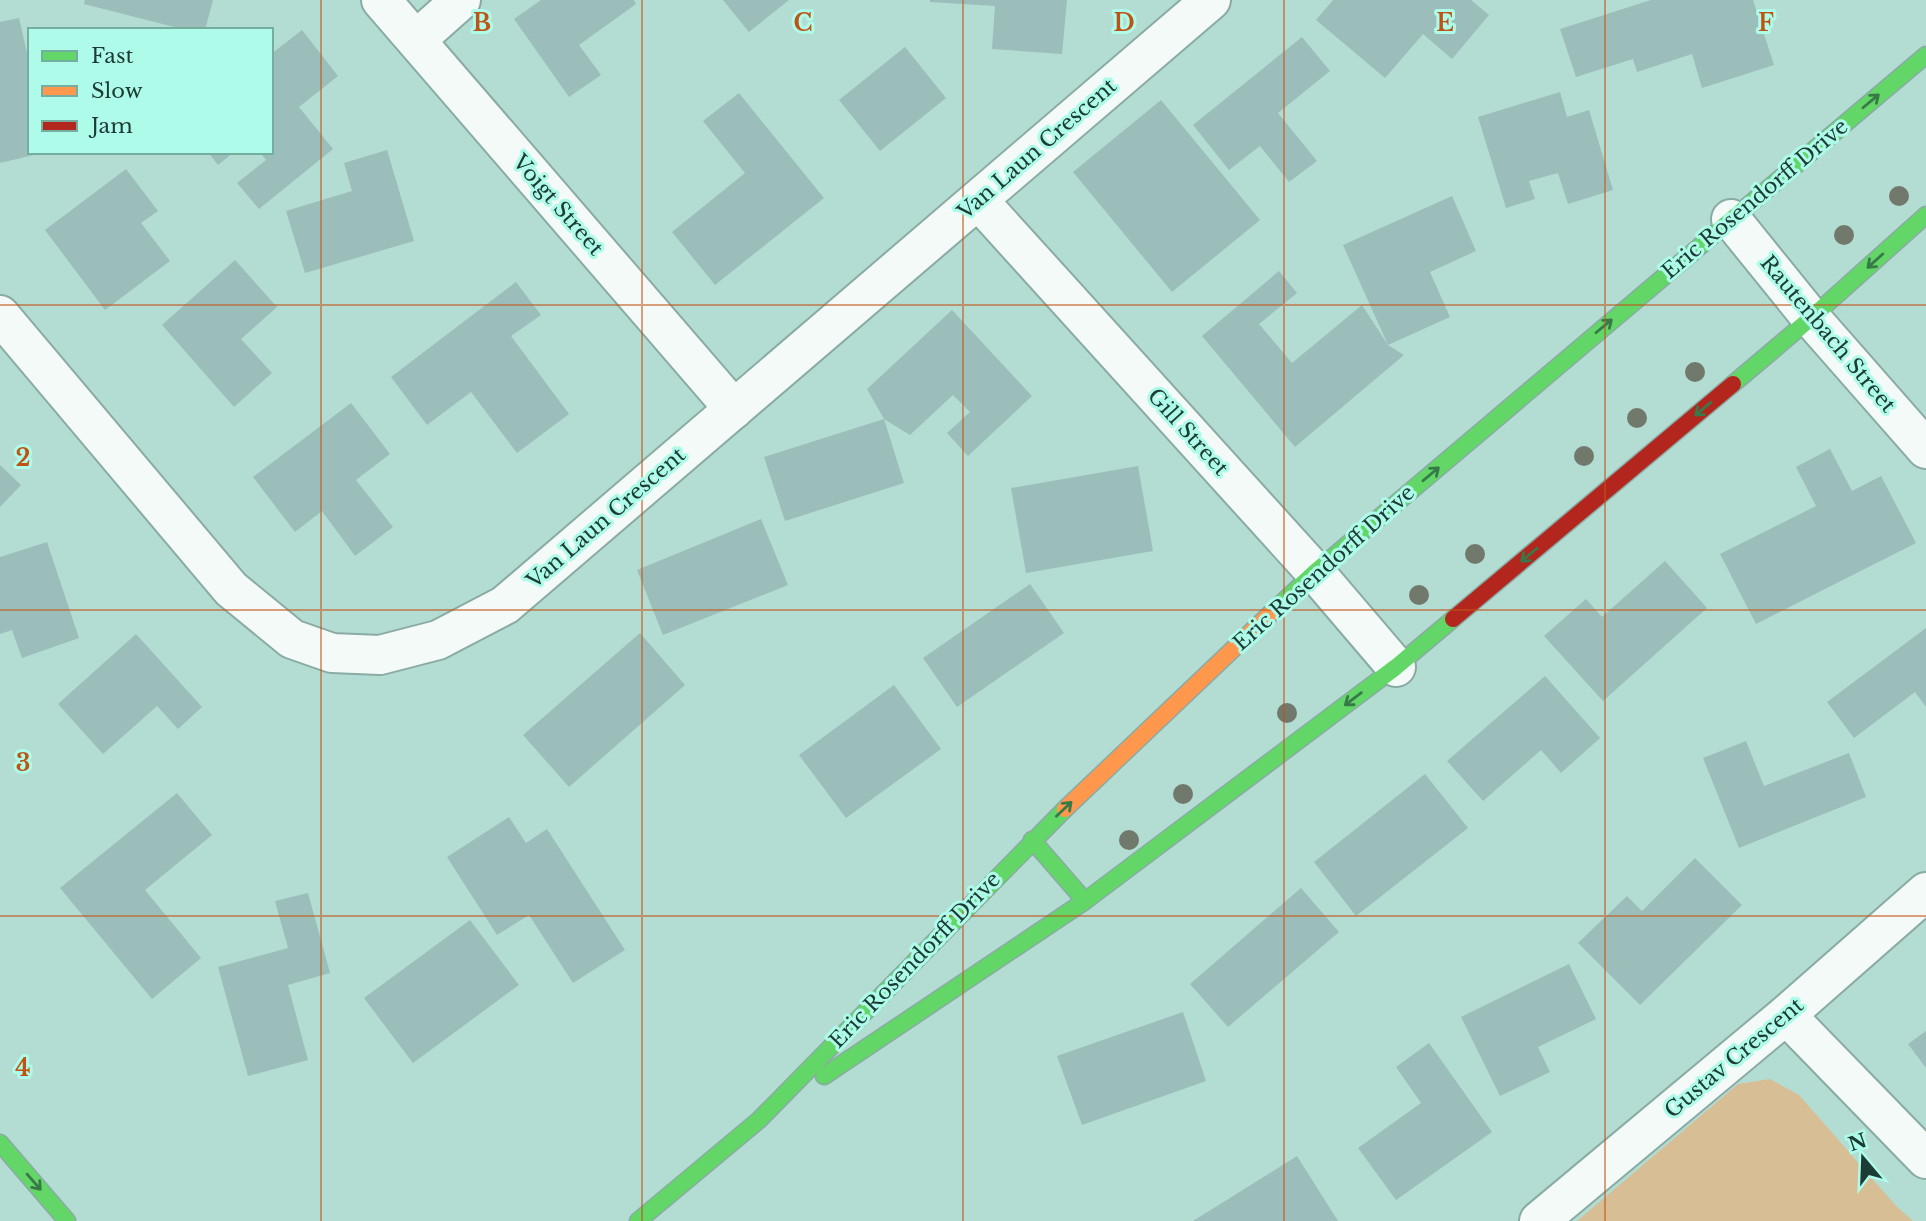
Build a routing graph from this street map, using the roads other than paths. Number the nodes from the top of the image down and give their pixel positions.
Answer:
1 (381, 0) edge
2 (461, 0) edge
3 (1212, 0) edge
4 (416, 40) junction
5 (1926, 55) edge
6 (978, 200) junction
7 (1926, 215) edge
8 (1731, 219) junction
9 (0, 315) edge
10 (1811, 318) junction
11 (734, 409) junction
12 (1926, 449) edge
13 (1315, 572) junction
14 (1396, 667) junction
15 (1032, 840) junction
16 (1926, 892) edge
17 (1085, 901) junction
18 (1786, 1015) junction
19 (759, 1120) junction
20 (0, 1143) edge
21 (1926, 1158) edge
22 (67, 1221) edge
23 (638, 1221) edge
24 (1539, 1221) edge

1 - 4 street, Voigt Street
2 - 4 street
3 - 6 street, Van Laun Crescent
4 - 11 street, Voigt Street
8 -> 5 main road, Eric Rosendorff Drive
6 - 11 street, Van Laun Crescent
6 - 13 street, Gill Street
7 -> 10 main road, Eric Rosendorff Drive
8 - 10 street, Rautenbach Street
13 -> 8 main road, Eric Rosendorff Drive
9 - 11 street, Van Laun Crescent
10 - 12 street, Rautenbach Street
10 -> 14 main road, Eric Rosendorff Drive
13 - 14 street, Gill Street
15 -> 13 main road, Eric Rosendorff Drive
14 -> 17 main road, Eric Rosendorff Drive
15 - 17 main road
15 - 19 main road, Eric Rosendorff Drive
16 - 18 street, Gustav Crescent
17 - 19 main road, Eric Rosendorff Drive
18 - 21 street
18 - 24 street, Gustav Crescent
19 - 23 main road, Eric Rosendorff Drive
20 -> 22 main road

